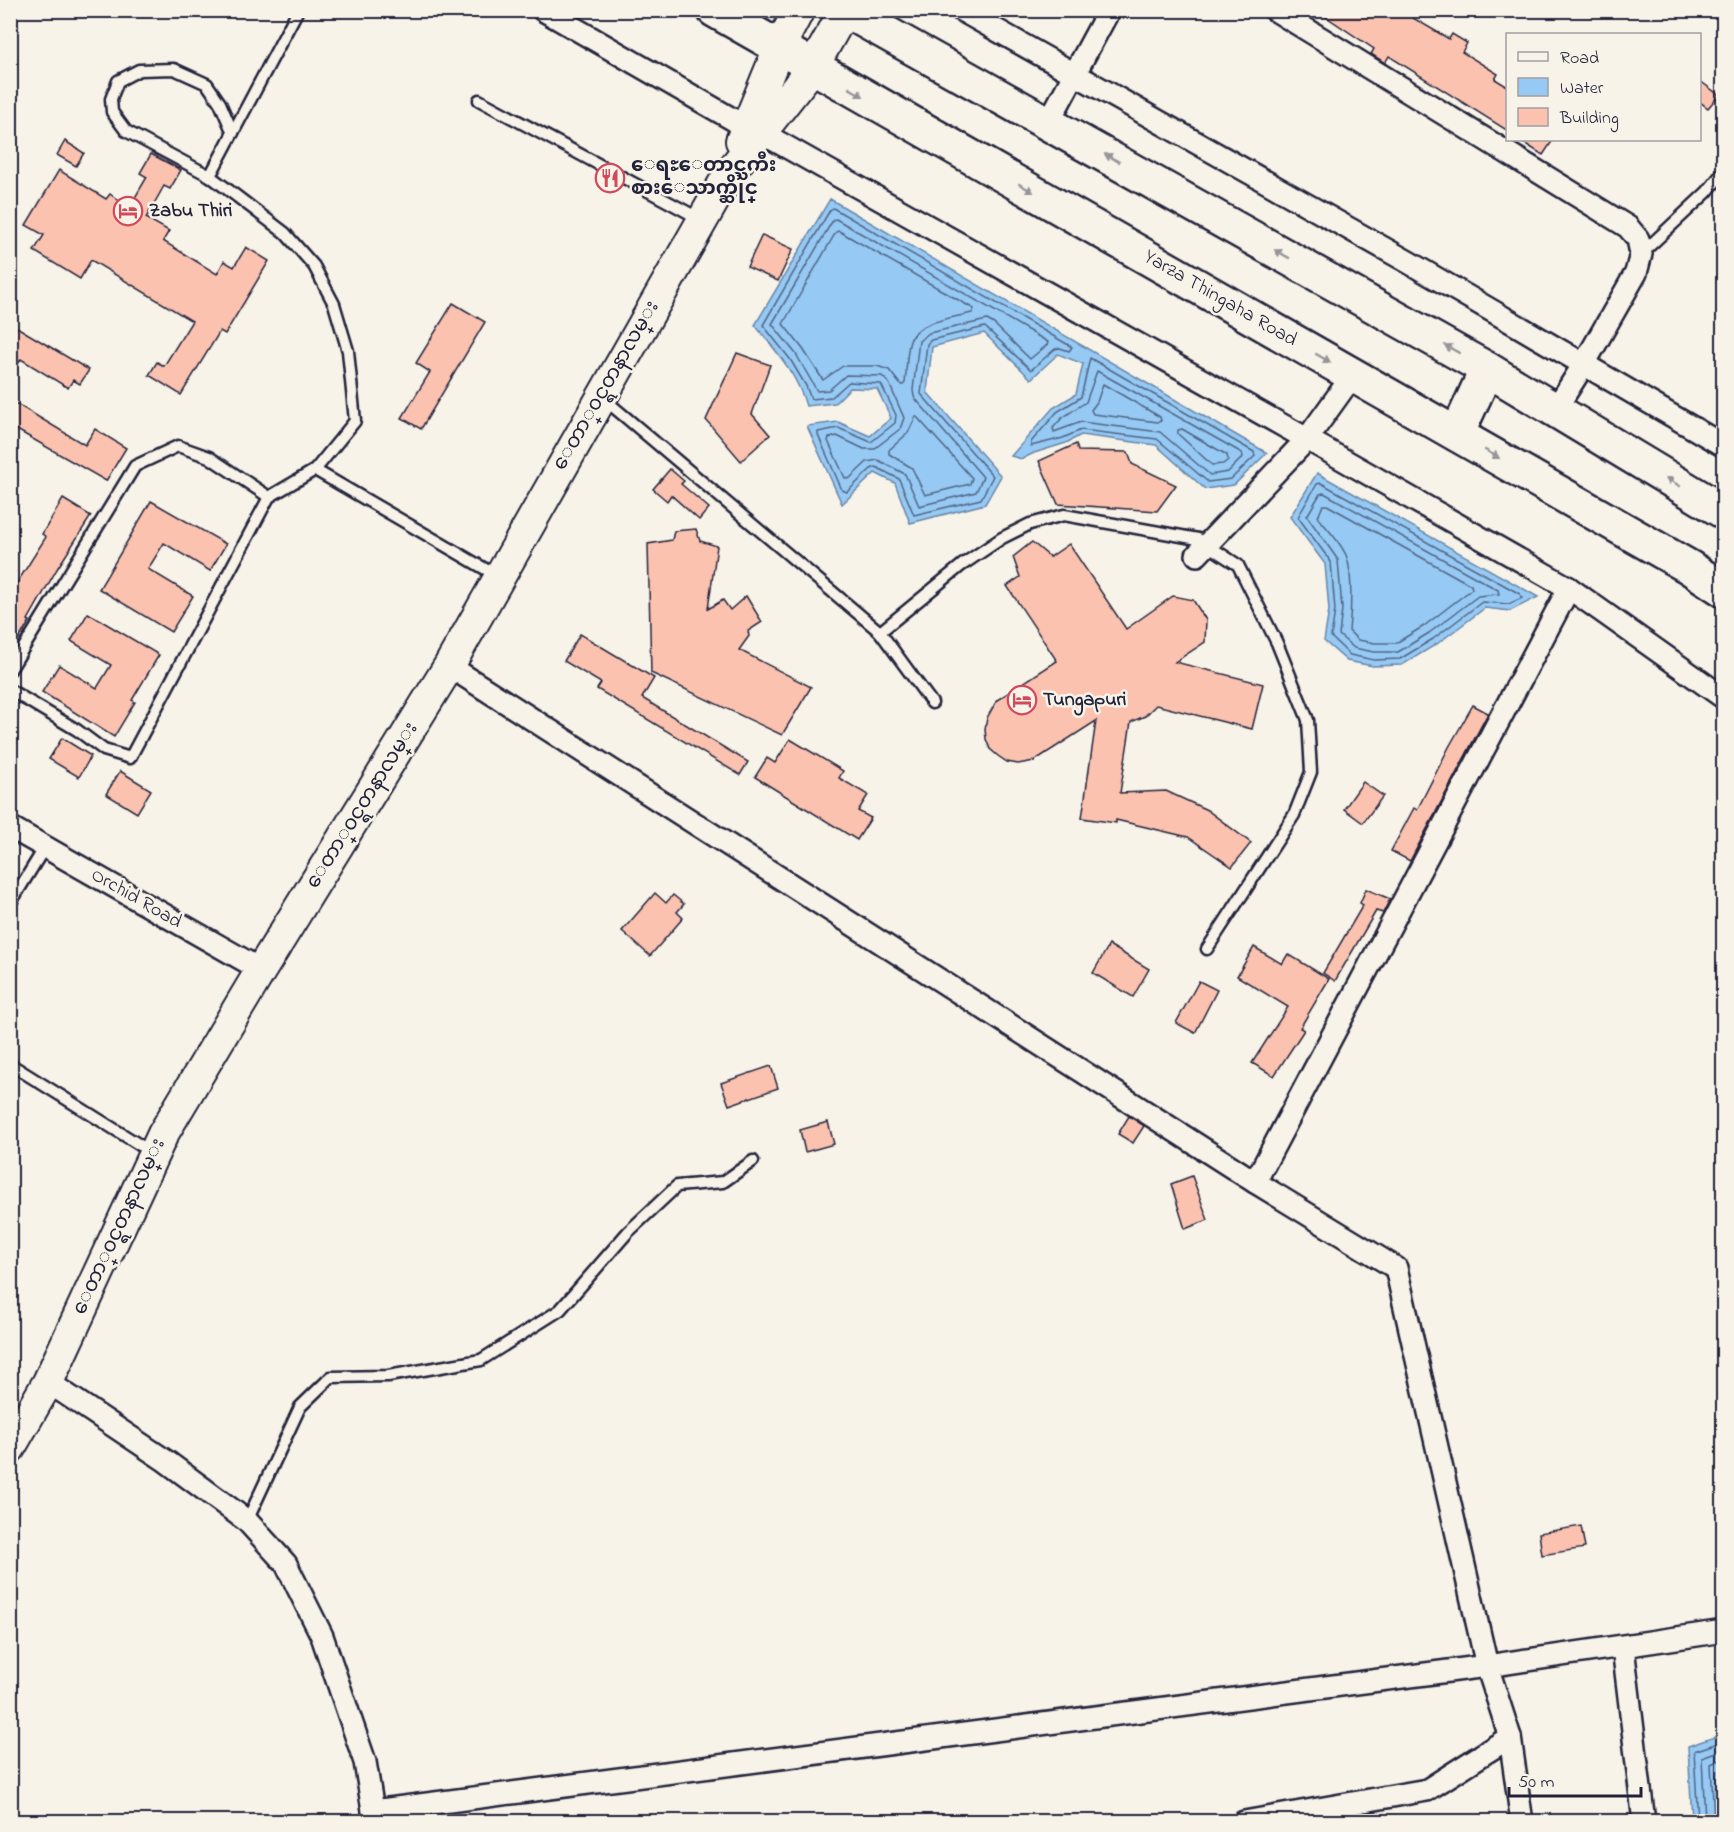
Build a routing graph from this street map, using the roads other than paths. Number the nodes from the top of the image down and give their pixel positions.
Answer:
1 (298, 10) edge
2 (543, 10) edge
3 (714, 10) edge
4 (799, 10) edge
5 (845, 10) edge
6 (961, 10) edge
7 (1109, 10) edge
8 (1275, 10) edge
9 (779, 48) junction
10 (813, 67) junction
11 (1073, 74) junction
12 (479, 100) dead end
13 (1048, 123) junction
14 (753, 130) junction
15 (233, 134) junction
16 (1724, 171) edge
17 (210, 176) junction
18 (702, 220) junction
19 (1641, 255) junction
20 (1584, 364) junction
21 (1487, 369) junction
22 (1353, 375) junction
23 (602, 397) junction
24 (1555, 410) junction
25 (1457, 434) junction
26 (1307, 439) junction
27 (1724, 446) edge
28 (315, 470) junction
29 (269, 497) junction
30 (1724, 512) edge
31 (1202, 549) junction
32 (499, 577) junction
33 (1569, 588) junction
34 (1724, 590) edge
35 (880, 632) junction
36 (449, 666) junction
37 (10, 670) edge
38 (10, 690) edge
39 (1724, 698) edge
40 (932, 703) dead end
41 (10, 827) edge
42 (45, 847) junction
43 (10, 904) edge
44 (1207, 949) dead end
45 (261, 970) junction
46 (10, 1064) edge
47 (154, 1154) junction
48 (753, 1161) dead end
49 (1255, 1182) junction
50 (48, 1382) junction
51 (10, 1448) edge
52 (247, 1521) junction
53 (1724, 1631) edge
54 (1623, 1647) junction
55 (1487, 1666) junction
56 (1510, 1737) junction
57 (374, 1816) edge
58 (1244, 1821) edge
59 (1522, 1821) edge
60 (1644, 1821) edge

1 - 15 lane
2 - 14 street
3 - 9 main road, Yarza Thingaha Road
4 - 9 main road, ေတာ္၀င္ရတနာလမ္း
5 - 10 main road
5 - 13 main road
6 - 11 street
7 - 11 street
8 - 19 street
9 - 10 main road, Yarza Thingaha Road
9 - 14 main road, ေတာ္၀င္ရတနာလမ္း
10 - 14 main road
10 -> 22 main road, Yarza Thingaha Road
11 - 13 street
11 - 20 street
12 - 18 lane
21 -> 13 main road
14 - 18 main road, ေတာ္၀င္ရတနာလမ္း
14 - 26 street
15 - 17 lane
15 - 17 lane
16 - 19 lane
17 - 28 lane
18 - 23 main road, ေတာ္၀င္ရတနာလမ္း
19 - 20 street
20 - 24 street
20 - 27 street
21 - 24 main road
21 - 25 main road
22 - 25 main road, Yarza Thingaha Road
22 - 26 street
23 - 32 main road, ေတာ္၀င္ရတနာလမ္း
23 - 35 lane
30 -> 24 main road
25 -> 34 main road, Yarza Thingaha Road
26 - 31 street
26 - 33 street
28 - 29 lane
28 - 32 lane
29 - 37 lane
29 - 38 lane
31 - 35 lane
31 - 44 lane
32 - 36 main road, ေတာ္၀င္ရတနာလမ္း
33 - 39 street
33 - 49 street
35 - 40 lane
36 - 45 main road, ေတာ္၀င္ရတနာလမ္း
36 - 49 street
41 - 42 street, Orchid Road
42 - 43 lane
42 - 45 street, Orchid Road
45 - 47 main road, ေတာ္၀င္ရတနာလမ္း
46 - 47 lane
47 - 50 main road, ေတာ္၀င္ရတနာလမ္း
48 - 52 lane
49 - 55 street
50 - 51 main road, ေတာ္၀င္ရတနာလမ္း
50 - 52 street
52 - 57 street
53 - 54 street
54 - 55 street
54 - 60 street
55 - 56 street
55 - 57 street
56 - 58 street
56 - 59 street

